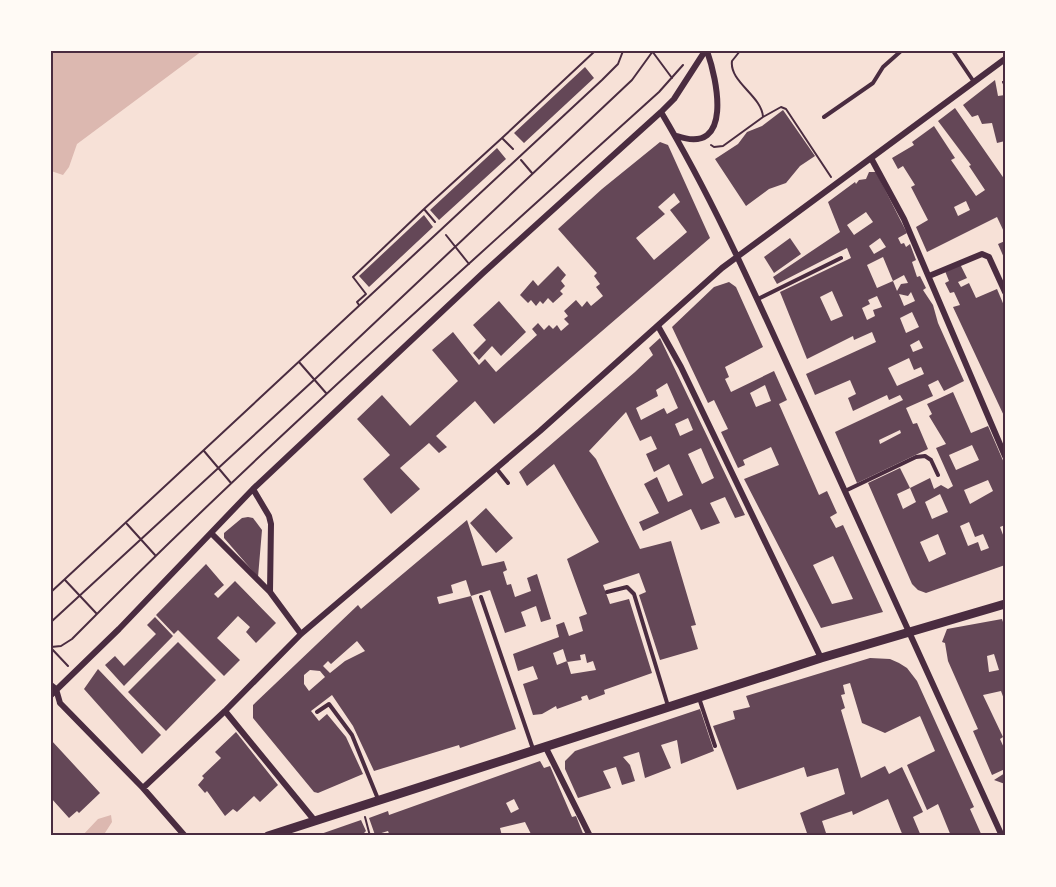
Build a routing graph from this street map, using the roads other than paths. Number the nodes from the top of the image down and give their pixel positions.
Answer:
1 (706, 51) edge
2 (901, 51) edge
3 (953, 51) edge
4 (1005, 59) edge
5 (974, 82) junction
6 (661, 112) junction
7 (824, 117) dead end
8 (676, 136) junction
9 (871, 158) junction
10 (738, 256) junction
11 (842, 258) dead end
12 (929, 276) junction
13 (1005, 292) edge
14 (757, 299) junction
15 (658, 327) junction
16 (1005, 456) edge
17 (496, 468) junction
18 (938, 475) dead end
19 (508, 483) dead end
20 (253, 489) junction
21 (845, 492) junction
22 (212, 534) junction
23 (270, 592) junction
24 (607, 592) dead end
25 (481, 597) dead end
26 (1004, 608) edge
27 (911, 633) junction
28 (301, 634) junction
29 (821, 658) junction
30 (53, 690) edge
31 (699, 697) junction
32 (51, 701) edge
33 (60, 703) junction
34 (668, 707) junction
35 (225, 711) junction
36 (317, 712) dead end
37 (545, 746) junction
38 (715, 746) dead end
39 (534, 749) junction
40 (143, 788) junction
41 (378, 800) junction
42 (315, 821) junction
43 (185, 836) edge
44 (268, 836) edge
45 (590, 836) edge
46 (1002, 836) edge

1 - 6 street
1 - 8 street
2 - 7 lane
3 - 5 lane
4 - 5 street
5 - 9 street
6 - 8 street
6 - 20 street
8 - 10 street
9 - 10 street
9 - 12 street
10 - 14 street
10 - 15 street
11 - 14 lane
12 - 13 street
12 - 16 street
14 - 21 street
15 - 17 street
15 - 29 street
17 - 19 lane
17 - 28 street
18 - 21 lane
20 - 22 street
20 - 23 street
21 - 27 street
22 - 23 street
22 - 30 street
23 - 28 street
24 - 34 lane
25 - 39 lane
26 - 27 street
27 - 29 street
27 - 46 street
28 - 35 street
29 - 31 street
30 - 33 street
31 - 34 street
31 - 38 lane
32 - 33 street
33 - 40 street
34 - 37 street
35 - 40 street
35 - 42 street
36 - 41 lane
37 - 39 street
37 - 45 street
39 - 41 street
40 - 43 street
41 - 42 street
42 - 44 street

